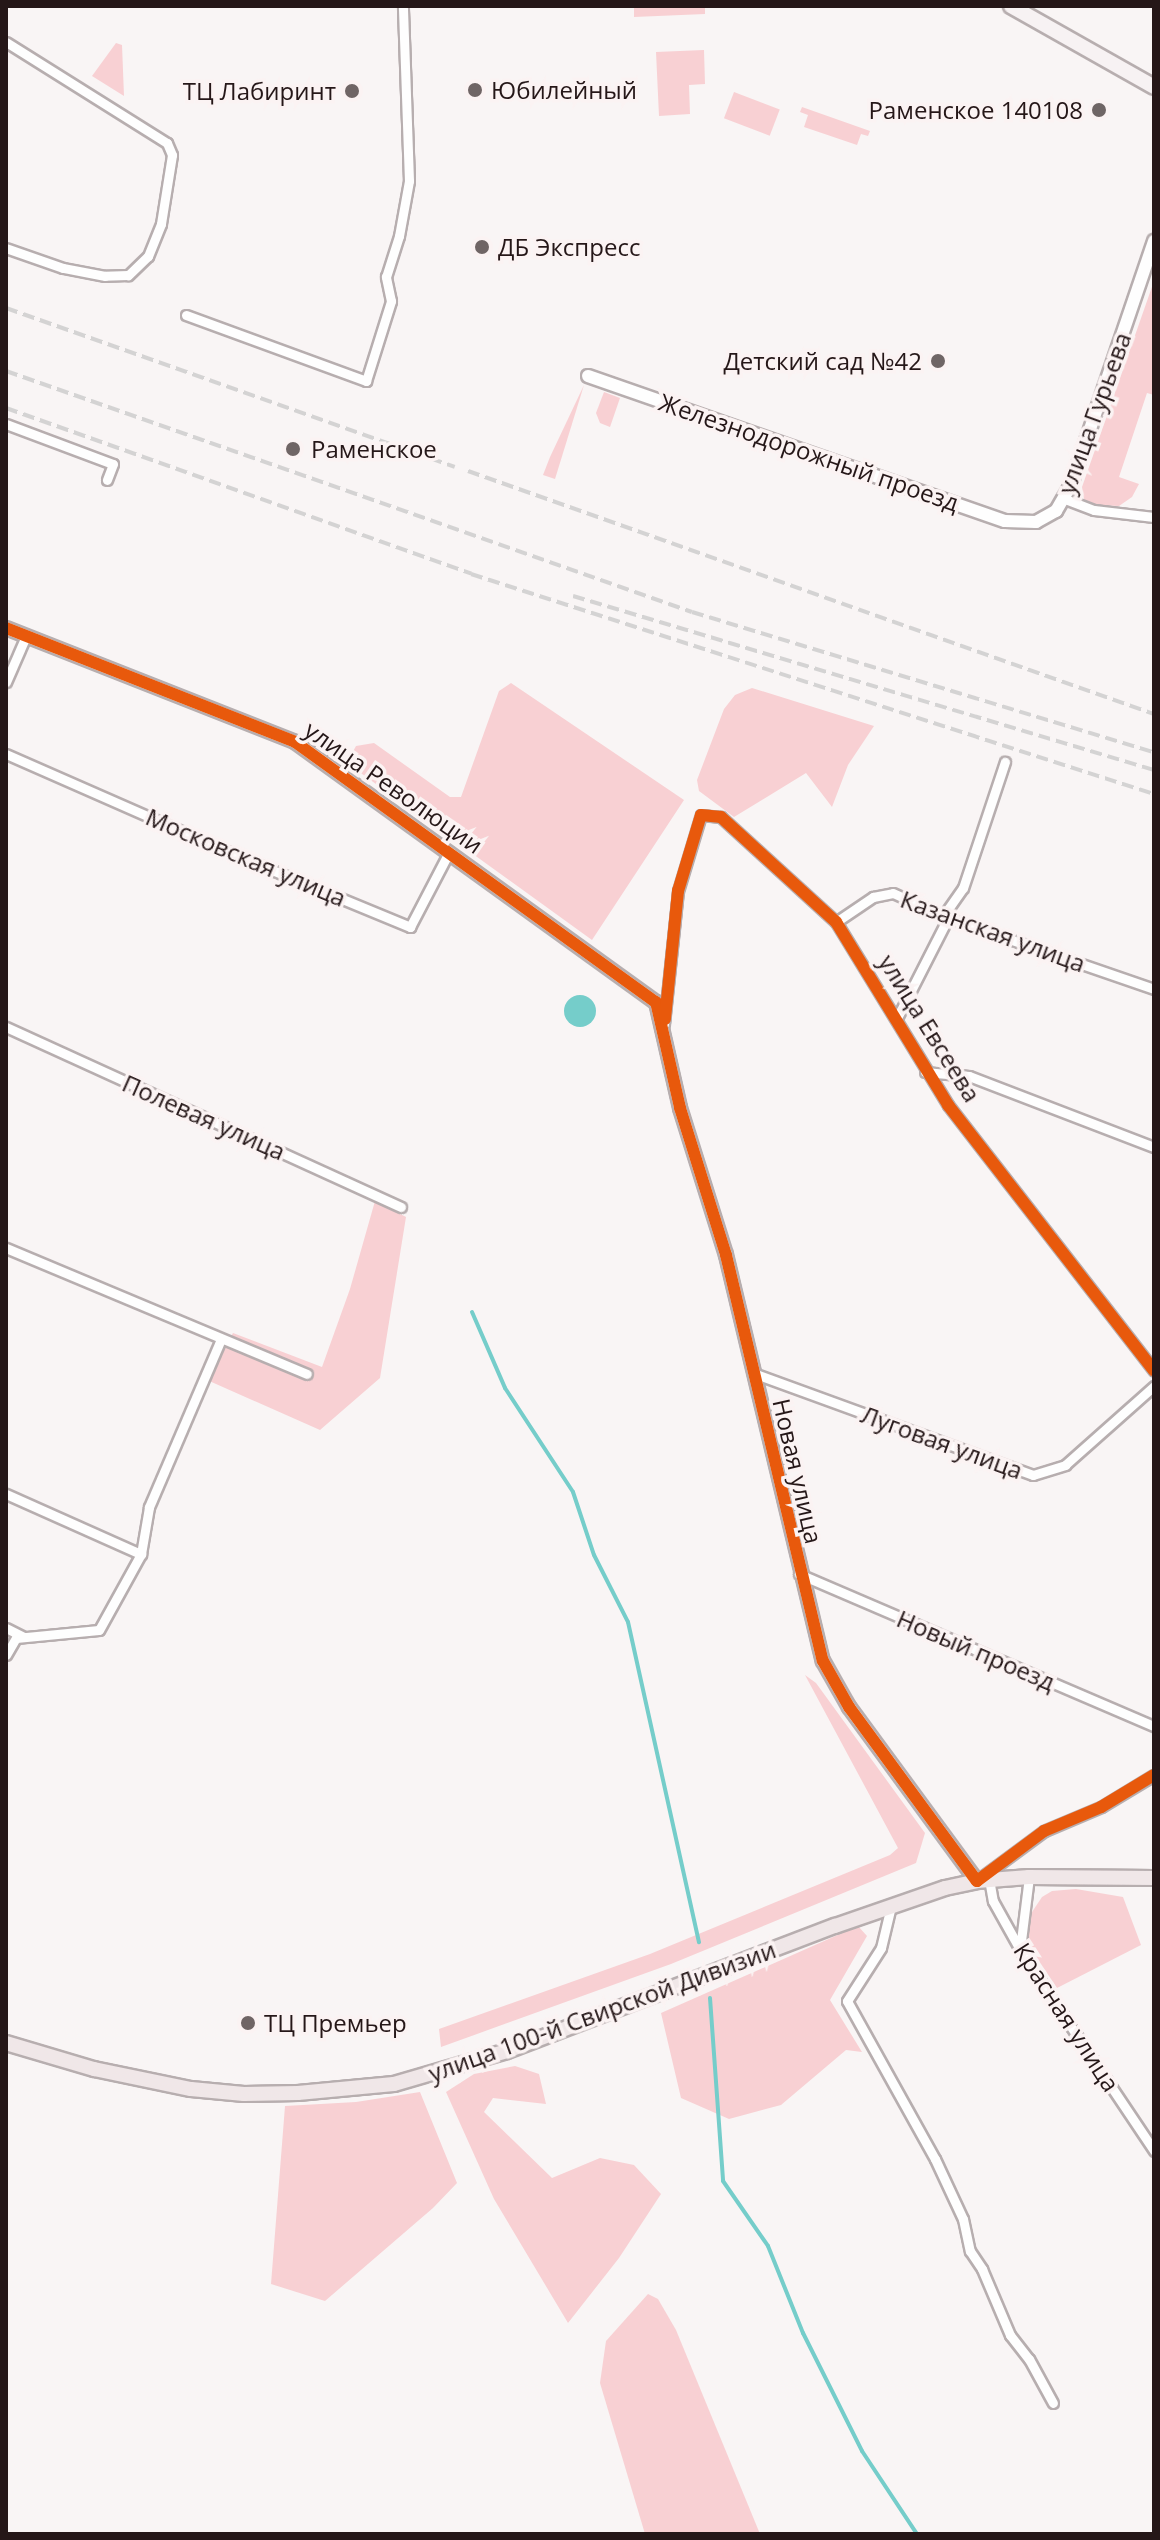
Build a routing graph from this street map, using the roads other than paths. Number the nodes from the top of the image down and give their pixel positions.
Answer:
1 (403, 6) edge
2 (1011, 6) edge
3 (6, 42) edge
4 (1154, 87) edge
5 (1154, 241) edge
6 (6, 248) edge
7 (1148, 280) edge
8 (186, 315) dead end
9 (588, 376) dead end
10 (6, 424) edge
11 (107, 480) dead end
12 (1065, 499) junction
13 (1154, 517) edge
14 (1030, 523) joint
15 (6, 628) edge
16 (26, 636) junction
17 (6, 682) edge
18 (6, 754) edge
19 (1005, 762) dead end
20 (449, 852) junction
21 (948, 918) junction
22 (836, 922) junction
23 (1154, 989) edge
24 (897, 1018) junction
25 (6, 1027) edge
26 (663, 1031) junction
27 (925, 1072) junction
28 (1154, 1147) edge
29 (401, 1207) dead end
30 (6, 1248) edge
31 (221, 1339) junction
32 (1154, 1371) edge
33 (753, 1373) junction
34 (307, 1374) dead end
35 (1154, 1386) edge
36 (6, 1494) edge
37 (141, 1554) junction
38 (799, 1574) junction
39 (6, 1628) edge
40 (24, 1637) junction
41 (6, 1655) edge
42 (1154, 1726) edge
43 (1154, 1775) edge
44 (1029, 1877) junction
45 (1154, 1878) edge
46 (989, 1880) junction
47 (891, 1906) junction
48 (1020, 1949) junction
49 (6, 2043) edge
50 (1154, 2151) edge
51 (1053, 2403) dead end

1 - 8 street
2 - 4 main road
3 - 6 street
5 - 7 street, улица Гурьева
7 - 12 street, улица Гурьева
9 - 14 street, Железнодорожный проезд
10 - 11 street
12 - 13 street
12 - 14 street, улица Гурьева
15 - 16 street, улица Революции
16 - 17 street
16 - 20 street, улица Революции
18 - 20 street, Московская улица
19 - 21 street
20 - 26 street, улица Революции
21 - 22 street, Казанская улица
21 - 23 street, Казанская улица
21 - 24 street
22 - 24 street, улица Евсеева
22 - 26 street, улица Евсеева
24 - 27 street, улица Евсеева
25 - 29 street, Полевая улица
26 - 33 street, Новая улица
27 - 28 street
27 - 32 street, улица Евсеева
30 - 31 street
31 - 34 street
31 - 37 street
33 - 35 street, Луговая улица
33 - 38 street, Новая улица
36 - 37 street
37 - 40 street
38 - 42 street, Новый проезд
38 - 46 street, Новая улица
39 - 40 street
40 - 41 street
43 - 46 street
44 - 45 main road, улица 100-й Свирской Дивизии
44 - 46 main road, улица 100-й Свирской Дивизии
44 - 48 street
46 - 47 main road, улица 100-й Свирской Дивизии
46 - 48 street, Красная улица
47 - 49 main road, улица 100-й Свирской Дивизии
47 - 51 street
48 - 50 street, Красная улица

